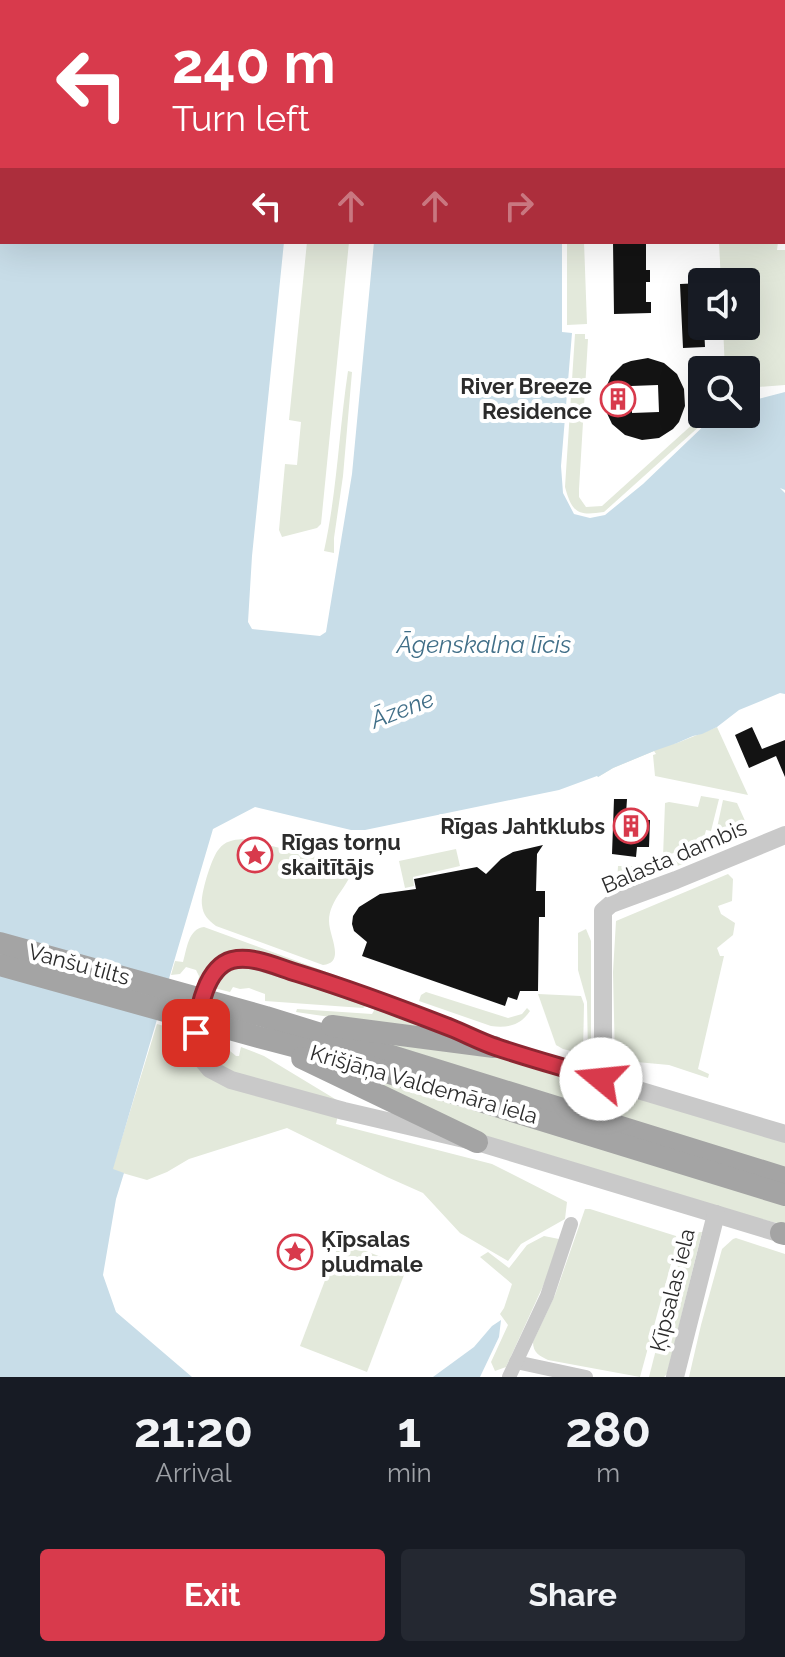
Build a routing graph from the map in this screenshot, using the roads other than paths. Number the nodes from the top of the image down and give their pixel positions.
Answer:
1 (785, 835) edge
2 (0, 943) edge
3 (0, 965) edge
4 (255, 1025) junction
5 (494, 1047) junction
6 (601, 1079) junction
7 (785, 1134) edge
8 (477, 1142) junction
9 (785, 1178) edge
10 (785, 1195) edge
11 (716, 1214) junction
12 (571, 1224) dead end
13 (784, 1234) edge
14 (516, 1362) junction
15 (509, 1377) edge
16 (586, 1377) edge
17 (675, 1377) edge

1 - 6 street, Balasta dambis
2 - 4 main road, Vanšu tilts
3 - 4 main road, Vanšu tilts
4 - 5 main road
4 - 8 main road
4 - 9 main road, Krišjāņa Valdemāra iela
4 - 10 main road, Krišjāņa Valdemāra iela
5 - 6 street
5 - 8 street
6 - 7 street
8 - 11 street
11 - 13 street
11 - 17 street, Ķīpsalas iela
12 - 14 street
14 - 15 street
14 - 16 street

